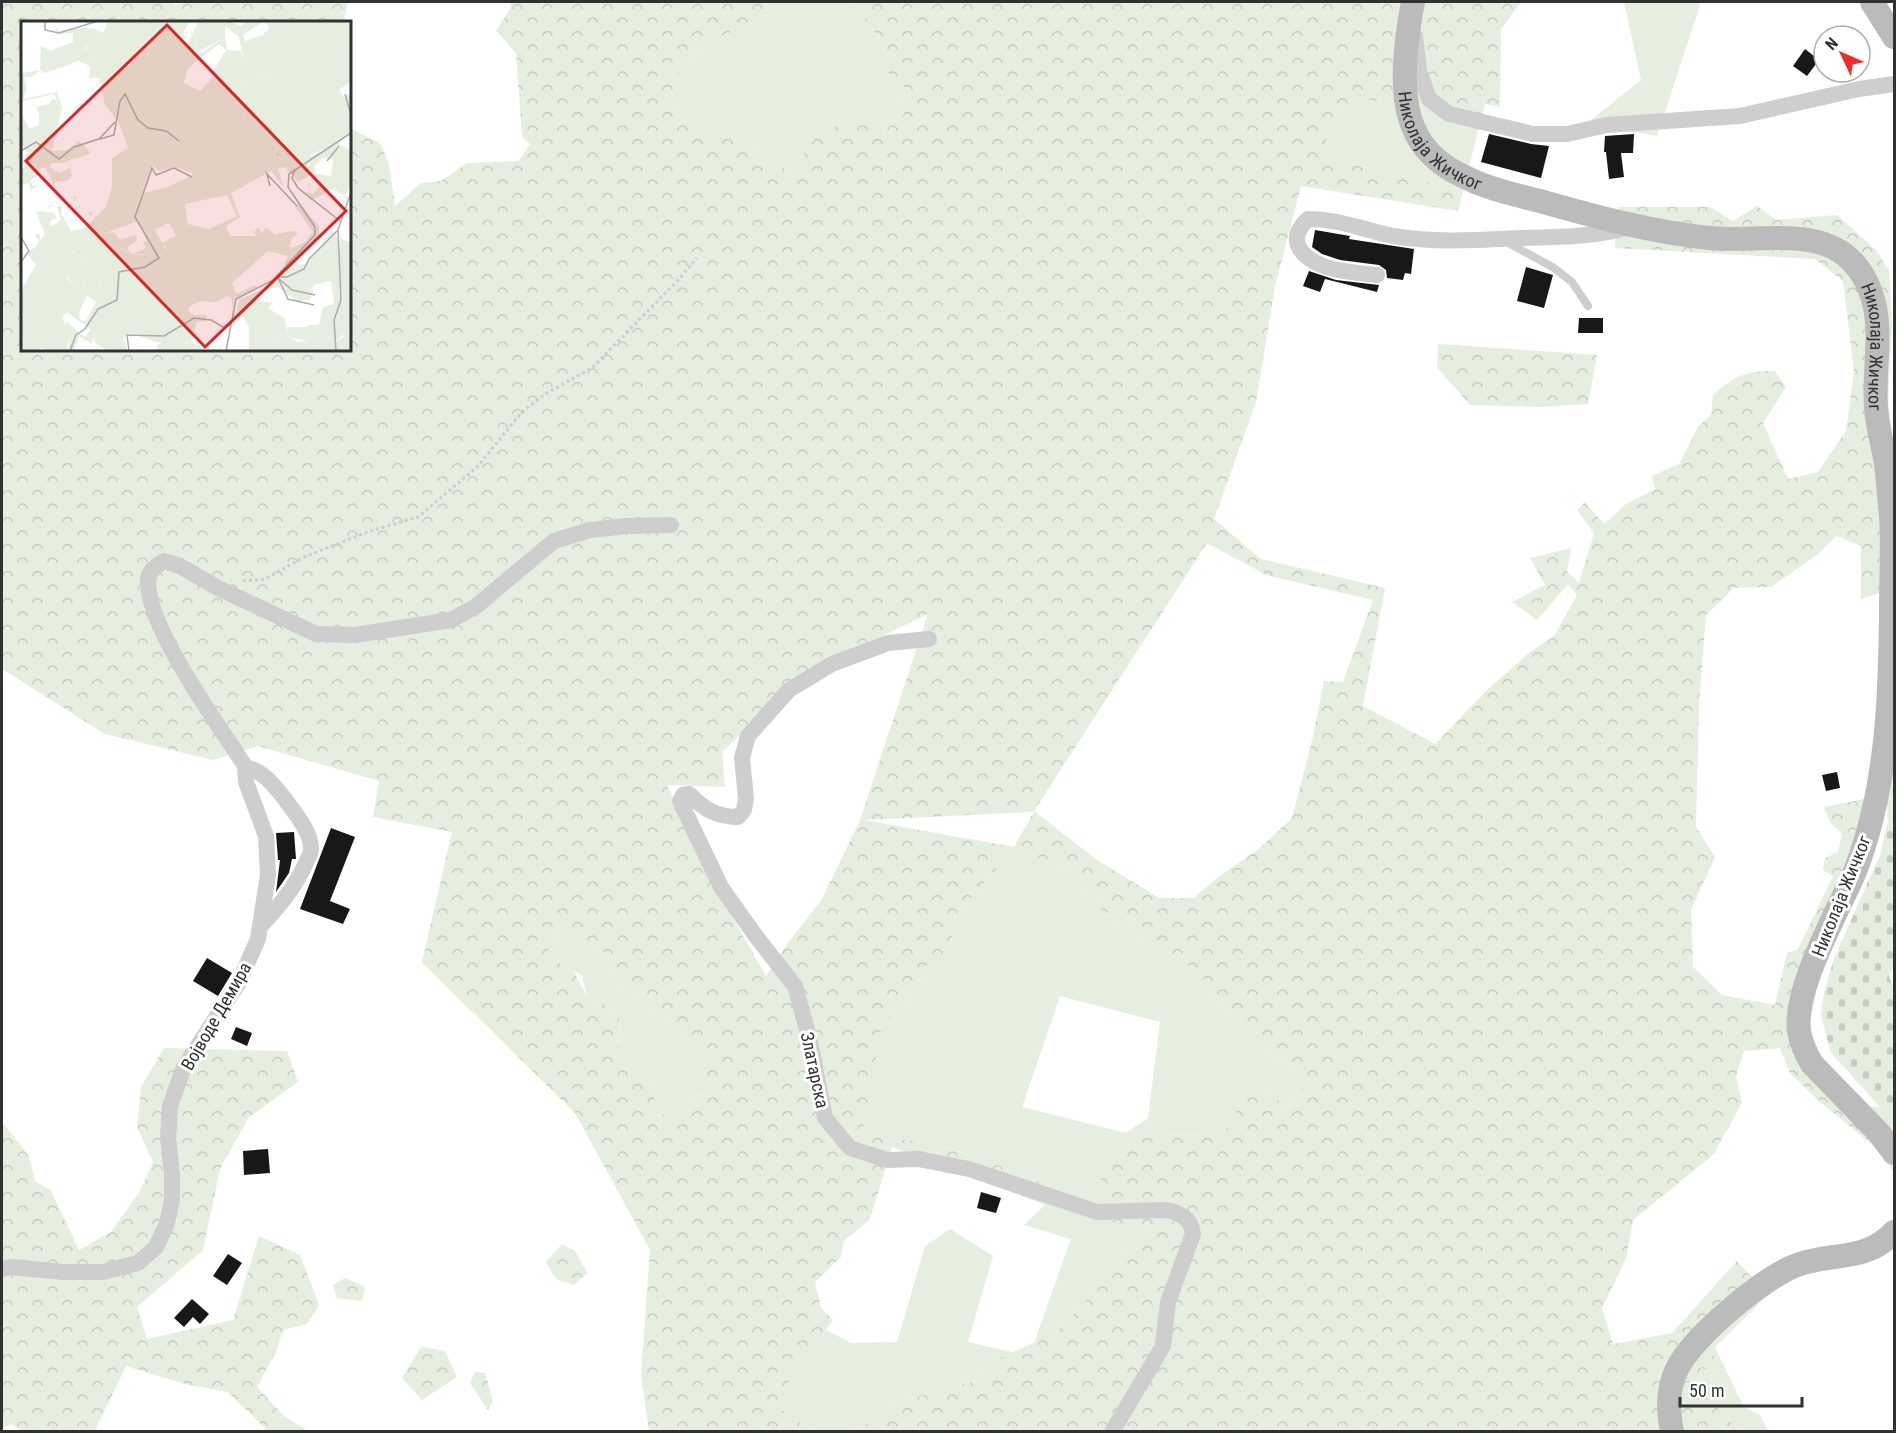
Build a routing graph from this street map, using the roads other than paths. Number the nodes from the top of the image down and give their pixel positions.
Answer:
1 (1872, 2) edge
2 (1412, 4) edge
3 (1894, 37) edge
4 (1894, 84) edge
5 (1634, 225) junction
6 (1502, 239) junction
7 (1377, 275) dead end
8 (1588, 306) dead end
9 (671, 525) dead end
10 (929, 639) dead end
11 (1892, 702) edge
12 (245, 767) junction
13 (260, 927) junction
14 (1894, 1153) edge
15 (1894, 1232) edge
16 (2, 1269) edge
17 (1112, 1431) edge
18 (1672, 1431) edge

1 - 3 street
2 - 4 street, Николаја Жичког
2 - 5 street, Николаја Жичког
5 - 6 street, Николаја Жичког
5 - 11 street, Николаја Жичког
6 - 7 street, Николаја Жичког
6 - 8 lane
9 - 12 street
10 - 17 street, Златарска
11 - 14 street, Николаја Жичког
12 - 13 street, Војводе Демира
12 - 13 street
13 - 16 street, Војводе Демира
15 - 18 street

